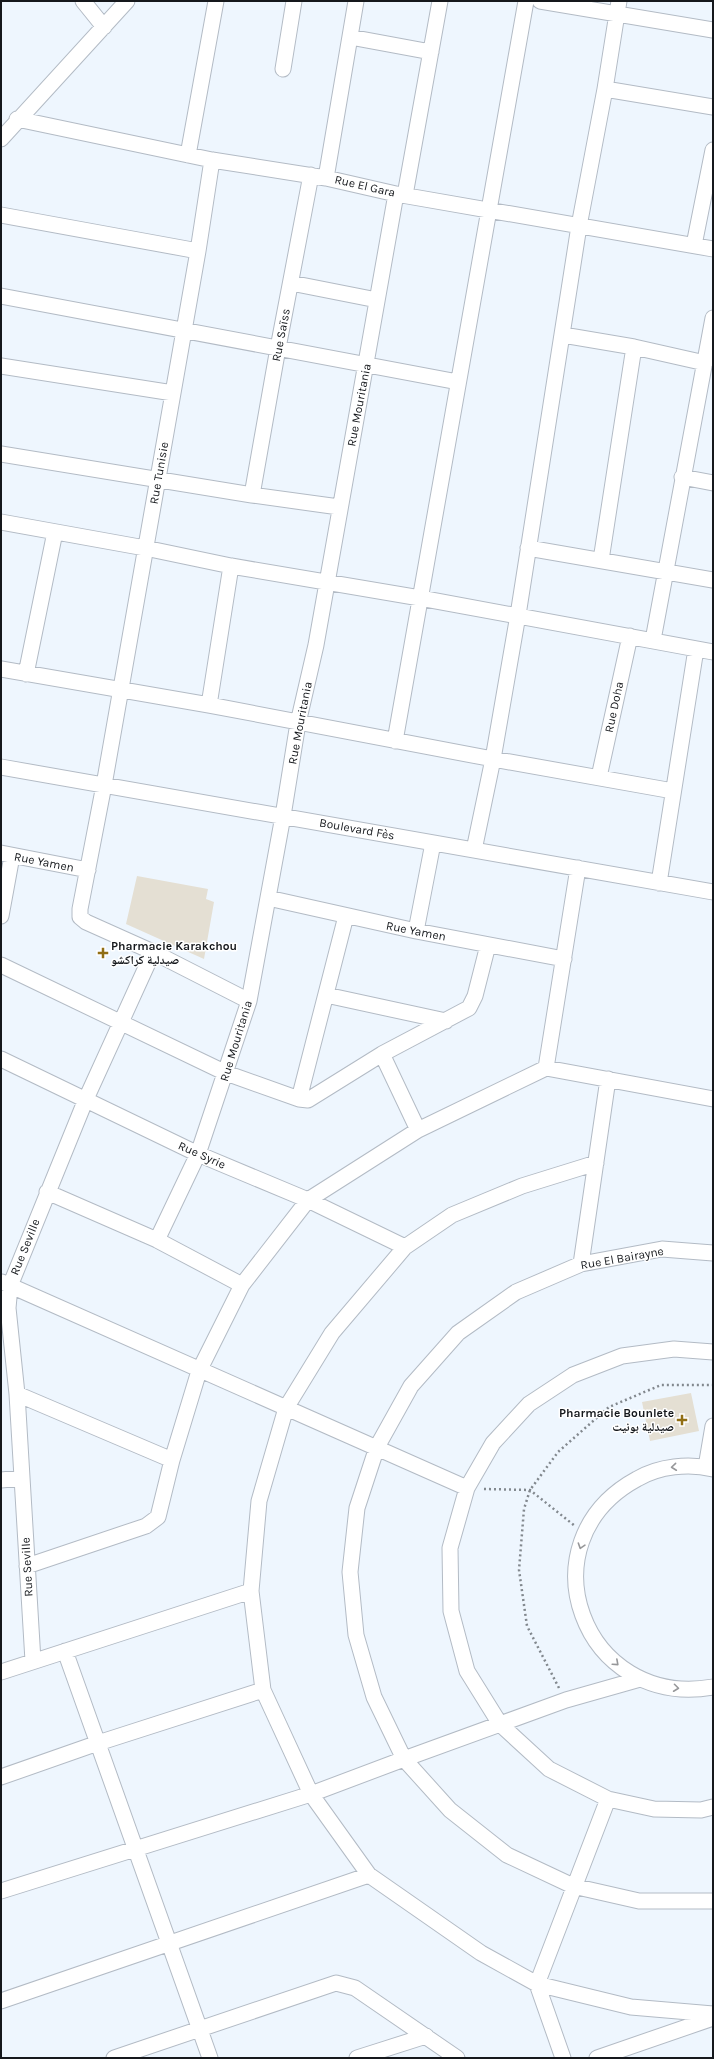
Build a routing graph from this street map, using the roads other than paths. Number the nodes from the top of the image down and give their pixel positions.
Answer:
1 (83, 1) edge
2 (128, 1) edge
3 (216, 1) edge
4 (294, 1) edge
5 (356, 1) edge
6 (440, 1) edge
7 (526, 1) edge
8 (540, 1) edge
9 (617, 8) edge
10 (104, 27) junction
11 (713, 30) edge
12 (350, 37) junction
13 (431, 52) junction
14 (283, 69) dead end
15 (605, 89) junction
16 (713, 108) edge
17 (17, 119) junction
18 (1, 139) edge
19 (713, 150) edge
20 (188, 155) junction
21 (212, 160) junction
22 (318, 176) junction
23 (400, 195) junction
24 (490, 209) junction
25 (1, 215) edge
26 (579, 226) junction
27 (694, 245) junction
28 (713, 249) edge
29 (198, 251) junction
30 (291, 283) junction
31 (1, 296) edge
32 (377, 300) junction
33 (713, 318) edge
34 (184, 331) junction
35 (563, 335) junction
36 (634, 347) junction
37 (278, 348) junction
38 (705, 363) junction
39 (366, 365) junction
40 (1, 366) edge
41 (458, 382) junction
42 (173, 393) junction
43 (1, 454) edge
44 (682, 477) junction
45 (157, 480) junction
46 (713, 483) edge
47 (252, 495) junction
48 (340, 507) junction
49 (1, 522) edge
50 (55, 532) junction
51 (145, 548) junction
52 (528, 548) junction
53 (601, 560) junction
54 (231, 566) junction
55 (666, 571) junction
56 (713, 580) edge
57 (327, 582) junction
58 (420, 598) junction
59 (518, 615) junction
60 (630, 636) junction
61 (653, 640) junction
62 (696, 650) junction
63 (713, 652) edge
64 (1, 669) edge
65 (26, 674) junction
66 (119, 691) junction
67 (209, 705) junction
68 (298, 723) junction
69 (395, 740) junction
70 (493, 759) junction
71 (1, 767) edge
72 (599, 777) junction
73 (104, 785) junction
74 (673, 791) junction
75 (283, 816) junction
76 (433, 843) junction
77 (474, 850) junction
78 (7, 854) edge
79 (578, 868) junction
80 (88, 870) junction
81 (659, 883) junction
82 (713, 892) edge
83 (268, 898) junction
84 (1, 916) edge
85 (346, 916) junction
86 (416, 931) junction
87 (488, 945) junction
88 (153, 952) junction
89 (564, 959) junction
90 (1, 965) edge
91 (326, 995) junction
92 (249, 1001) junction
93 (446, 1021) junction
94 (121, 1024) junction
95 (382, 1054) junction
96 (1, 1059) edge
97 (546, 1068) junction
98 (226, 1073) junction
99 (608, 1079) junction
100 (86, 1099) junction
101 (299, 1099) junction
102 (713, 1099) edge
103 (418, 1130) junction
104 (198, 1154) junction
105 (596, 1163) junction
106 (47, 1192) junction
107 (308, 1200) junction
108 (158, 1240) junction
109 (405, 1247) junction
110 (713, 1253) edge
111 (581, 1264) junction
112 (5, 1283) edge
113 (242, 1285) junction
114 (713, 1352) edge
115 (199, 1371) junction
116 (17, 1394) junction
117 (286, 1408) junction
118 (713, 1426) edge
119 (377, 1447) junction
120 (172, 1460) junction
121 (710, 1468) edge
122 (22, 1478) junction
123 (1, 1480) edge
124 (467, 1488) junction
125 (27, 1566) junction
126 (250, 1591) junction
127 (65, 1651) junction
128 (33, 1661) junction
129 (1, 1672) edge
130 (640, 1679) junction
131 (713, 1687) edge
132 (263, 1690) junction
133 (500, 1724) junction
134 (98, 1743) junction
135 (404, 1759) junction
136 (1, 1776) edge
137 (311, 1794) junction
138 (608, 1799) junction
139 (713, 1807) edge
140 (136, 1848) junction
141 (369, 1874) junction
142 (574, 1886) junction
143 (1, 1891) edge
144 (713, 1901) edge
145 (169, 1944) junction
146 (537, 1984) junction
147 (1, 2001) edge
148 (713, 2014) edge
149 (713, 2018) edge
150 (200, 2029) junction
151 (426, 2036) junction
152 (114, 2058) edge
153 (210, 2058) edge
154 (357, 2058) edge
155 (457, 2058) edge
156 (564, 2058) edge
157 (596, 2058) edge

1 - 10 street
2 - 10 street
3 - 20 street
4 - 14 street
5 - 12 street, Rue Saïss
6 - 13 street, Rue Mouritania
7 - 24 street
8 - 9 street
9 - 11 street
9 - 15 street
10 - 17 street
12 - 13 street
12 - 22 street, Rue Saïss
13 - 23 street, Rue Mouritania
15 - 16 street
15 - 26 street
17 - 18 street
17 - 20 street, Rue El Gara
19 - 27 street
20 - 21 street, Rue El Gara
21 - 22 street, Rue El Gara
21 - 29 street, Rue Tunisie
22 - 23 street, Rue El Gara
22 - 30 street, Rue Saïss
23 - 24 street, Rue El Gara
23 - 32 street, Rue Mouritania
24 - 26 street, Rue El Gara
24 - 41 street
25 - 29 street
26 - 27 street, Rue El Gara
26 - 35 street
27 - 28 street, Rue El Gara
29 - 34 street, Rue Tunisie
30 - 32 street
30 - 37 street, Rue Saïss
31 - 34 street
32 - 39 street, Rue Mouritania
33 - 38 street
34 - 37 street
34 - 42 street, Rue Tunisie
35 - 36 street
35 - 52 street
36 - 38 street
36 - 53 street
37 - 39 street
37 - 47 street, Rue Saïss
38 - 44 street
39 - 41 street
39 - 48 street, Rue Mouritania
40 - 42 street
41 - 58 street
42 - 45 street, Rue Tunisie
43 - 45 street
44 - 46 street
44 - 55 street
45 - 47 street
45 - 51 street, Rue Tunisie
47 - 48 street
48 - 57 street, Rue Mouritania
49 - 50 street
50 - 51 street
50 - 65 street
51 - 54 street
51 - 66 street, Rue Tunisie
52 - 53 street
52 - 59 street
53 - 55 street
54 - 57 street
54 - 67 street
55 - 56 street
55 - 61 street
57 - 58 street
57 - 68 street, Rue Mouritania
58 - 59 street
58 - 69 street
59 - 60 street
59 - 70 street
60 - 61 street
60 - 72 street, Rue Doha
61 - 62 street
62 - 63 street
62 - 74 street
64 - 65 street
65 - 66 street
66 - 67 street
66 - 73 street, Rue Tunisie
67 - 68 street
68 - 69 street
68 - 75 street, Rue Mouritania
69 - 70 street
70 - 72 street
70 - 77 street
71 - 73 street, Boulevard Fès
72 - 74 street
73 - 75 street, Boulevard Fès
73 - 80 street, Rue Tunisie
74 - 81 street
75 - 76 street, Boulevard Fès
75 - 83 street, Rue Mouritania
76 - 77 street, Boulevard Fès
76 - 86 street
77 - 79 street, Boulevard Fès
78 - 80 street, Rue Yamen
78 - 84 street
79 - 81 street, Boulevard Fès
79 - 89 street
80 - 88 street, Rue Tunisie
81 - 82 street, Boulevard Fès
83 - 85 street, Rue Yamen
83 - 92 street, Rue Mouritania
85 - 86 street, Rue Yamen
85 - 91 street
86 - 87 street, Rue Yamen
87 - 89 street, Rue Yamen
87 - 93 street
88 - 92 street
88 - 94 street, Rue Seville
89 - 97 street
90 - 94 street
91 - 93 street
91 - 101 street
92 - 98 street, Rue Mouritania
93 - 95 street
94 - 98 street
94 - 100 street, Rue Seville
95 - 101 street
95 - 103 street
96 - 100 street, Rue Syrie
97 - 99 street
97 - 103 street
98 - 101 street
98 - 104 street, Rue Mouritania
99 - 102 street
99 - 105 street
100 - 104 street, Rue Syrie
100 - 106 street, Rue Seville
103 - 107 street
104 - 107 street, Rue Syrie
104 - 108 street, Rue Mouritania
105 - 109 street
105 - 111 street
106 - 108 street
106 - 112 street, Rue Seville
107 - 109 street, Rue Syrie
107 - 113 street
108 - 113 street
109 - 117 street
110 - 111 street, Rue El Bairayne
111 - 119 street, Rue El Bairayne
112 - 115 street
112 - 116 street, Rue Seville
113 - 115 street
114 - 124 street
115 - 117 street
115 - 120 street
116 - 120 street
116 - 122 street, Rue Seville
117 - 119 street
117 - 126 street
118 - 121 street
119 - 124 street
119 - 135 street, Rue El Bairayne
120 - 125 street
121 -> 130 street
122 - 123 street
122 - 125 street, Rue Seville
124 - 133 street
125 - 128 street, Rue Seville
126 - 127 street
126 - 132 street
127 - 128 street
127 - 134 street
128 - 129 street
130 -> 131 street
130 - 133 street
132 - 134 street
132 - 137 street
133 - 135 street
133 - 138 street
134 - 136 street
134 - 140 street
135 - 137 street
135 - 142 street, Rue El Bairayne
137 - 140 street
137 - 141 street
138 - 139 street
138 - 142 street
140 - 143 street
140 - 145 street
141 - 145 street
141 - 146 street
142 - 144 street, Rue El Bairayne
142 - 146 street
145 - 147 street
145 - 150 street
146 - 148 street
146 - 156 street
149 - 157 street
150 - 151 street
150 - 152 street
150 - 153 street
151 - 154 street
151 - 155 street

